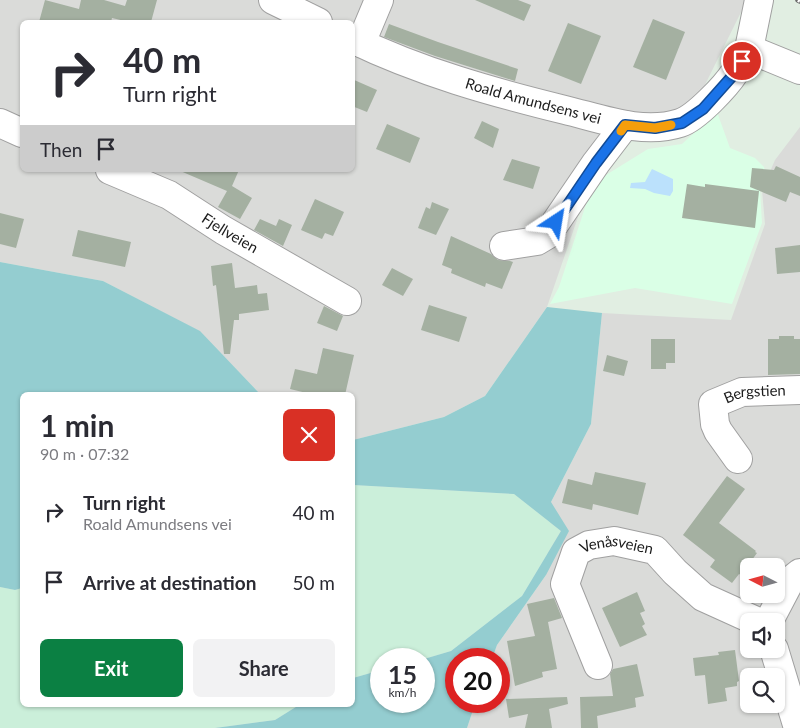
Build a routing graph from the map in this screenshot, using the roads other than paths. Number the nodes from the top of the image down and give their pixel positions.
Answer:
1 (379, 0) edge
2 (759, 0) edge
3 (287, 3) edge
4 (315, 20) edge
5 (357, 41) edge
6 (749, 49) junction
7 (800, 70) edge
8 (0, 123) edge
9 (625, 125) junction
10 (20, 132) edge
11 (115, 172) edge
12 (504, 246) dead end
13 (347, 301) dead end
14 (800, 390) edge
15 (738, 459) dead end
16 (800, 573) edge
17 (774, 613) edge
18 (740, 614) edge
19 (777, 658) edge
20 (598, 665) dead end
21 (798, 728) edge

1 - 5 street
2 - 6 street, Roald Amundsens vei
3 - 4 street
5 - 9 street, Roald Amundsens vei
6 - 7 street
6 - 9 street, Roald Amundsens vei
8 - 10 street
9 - 12 street
11 - 13 street, Fjellveien
14 - 15 street, Bergstien
16 - 17 street
18 - 20 street, Venåsveien
19 - 21 street

